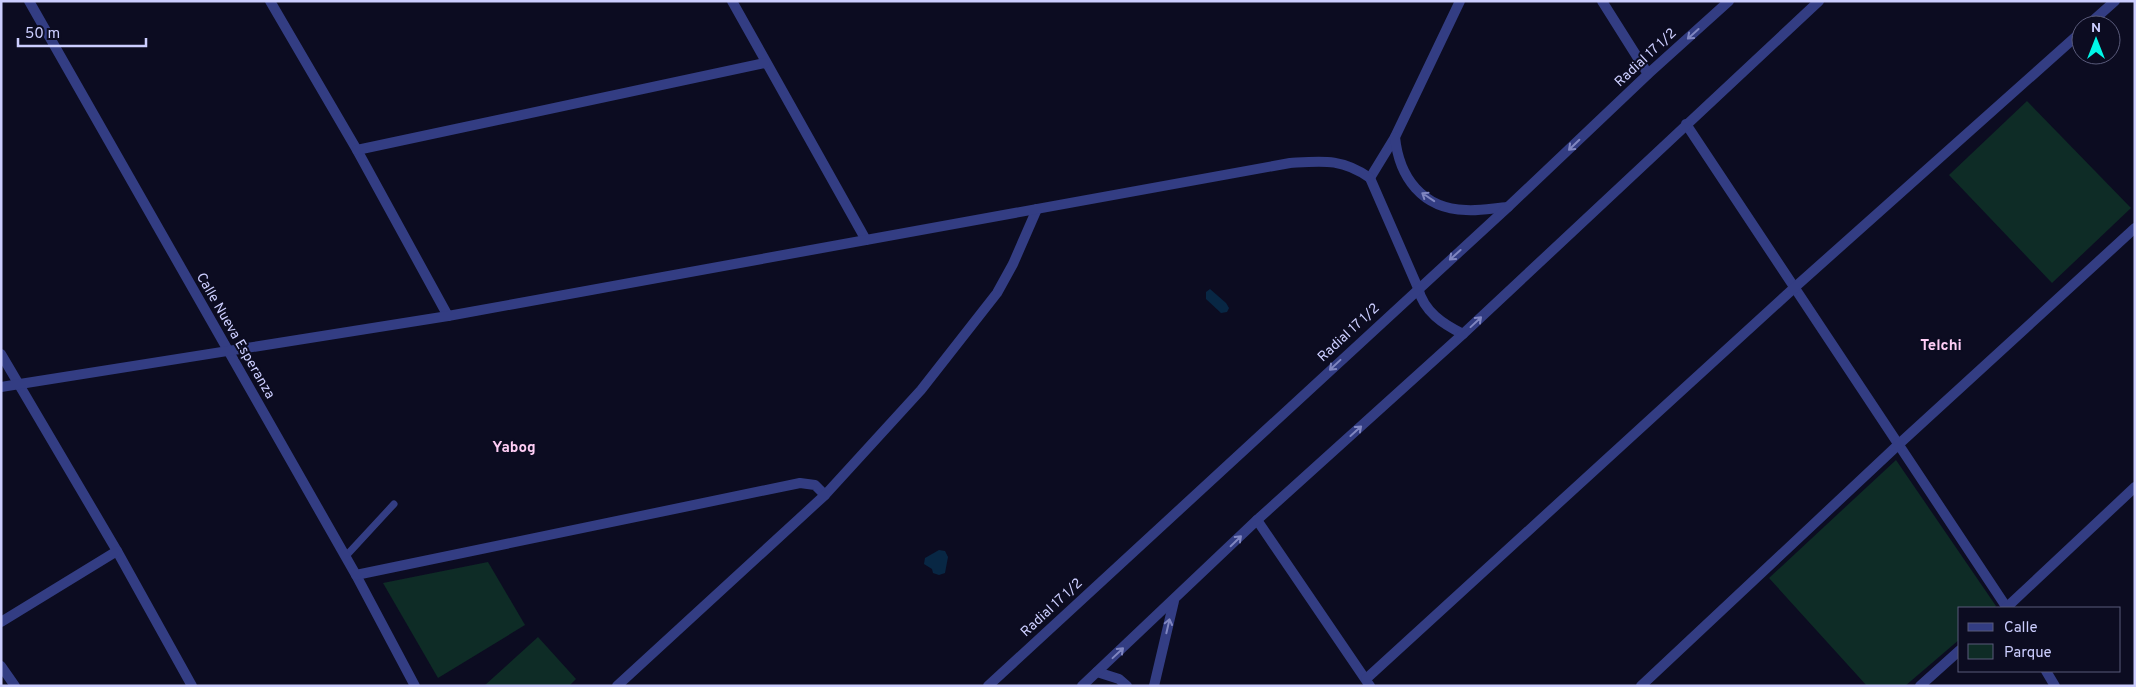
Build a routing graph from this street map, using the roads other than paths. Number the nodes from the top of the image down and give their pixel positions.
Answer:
1 (29, 1) edge
2 (270, 1) edge
3 (732, 1) edge
4 (1460, 1) edge
5 (1602, 1) edge
6 (1729, 1) edge
7 (1819, 1) edge
8 (2115, 1) edge
9 (2099, 15) edge
10 (2071, 41) edge
11 (765, 63) junction
12 (1648, 74) junction
13 (1686, 124) junction
14 (1396, 137) junction
15 (357, 150) junction
16 (1370, 178) junction
17 (1508, 208) junction
18 (1037, 209) junction
19 (2135, 228) edge
20 (866, 240) junction
21 (1418, 288) junction
22 (1794, 288) junction
23 (448, 316) junction
24 (1463, 334) junction
25 (228, 352) junction
26 (1, 354) edge
27 (18, 384) junction
28 (1, 386) edge
29 (1899, 444) junction
30 (2135, 487) edge
31 (825, 496) junction
32 (394, 504) dead end
33 (1257, 520) junction
34 (117, 551) junction
35 (346, 557) junction
36 (356, 575) junction
37 (1174, 601) junction
38 (2005, 607) edge
39 (2007, 607) edge
40 (1, 622) edge
41 (1958, 652) edge
42 (1, 666) edge
43 (1097, 672) junction
44 (2047, 672) edge
45 (1368, 683) edge
46 (15, 686) edge
47 (192, 686) edge
48 (415, 686) edge
49 (617, 686) edge
50 (988, 686) edge
51 (1082, 686) edge
52 (1126, 686) edge
53 (1154, 686) edge
54 (1641, 686) edge
55 (1920, 686) edge
56 (2055, 686) edge

1 - 25 street, Calle Nueva Esperanza
2 - 15 street
3 - 11 street
4 - 14 street
5 - 12 street
6 -> 12 street, Radial 17 1/2
7 - 13 street
8 - 9 street
10 - 22 street
11 - 15 street
11 - 20 street
12 -> 17 street, Radial 17 1/2
13 - 22 street
24 -> 13 street
14 - 16 street
17 -> 14 street
15 - 23 street
16 - 18 street
16 - 21 street
17 -> 21 street, Radial 17 1/2
18 - 20 street
18 - 31 street
19 - 29 street
20 - 23 street
21 - 24 street
21 -> 50 street, Radial 17 1/2
22 - 29 street
22 - 45 street
23 - 25 street
33 -> 24 street
25 - 27 street
25 - 35 street, Calle Nueva Esperanza
26 - 27 street
27 - 28 street
27 - 34 street
29 - 38 street
29 - 54 street
30 - 39 street
31 - 36 street
31 - 49 street
32 - 35 lane
37 -> 33 street
33 - 45 street
34 - 40 street
34 - 47 street
35 - 36 street, Calle Nueva Esperanza
36 - 48 street, Calle Nueva Esperanza
43 -> 37 street
53 -> 37 street
41 - 55 street
42 - 46 street
43 - 51 street
43 - 52 street
44 - 56 street

